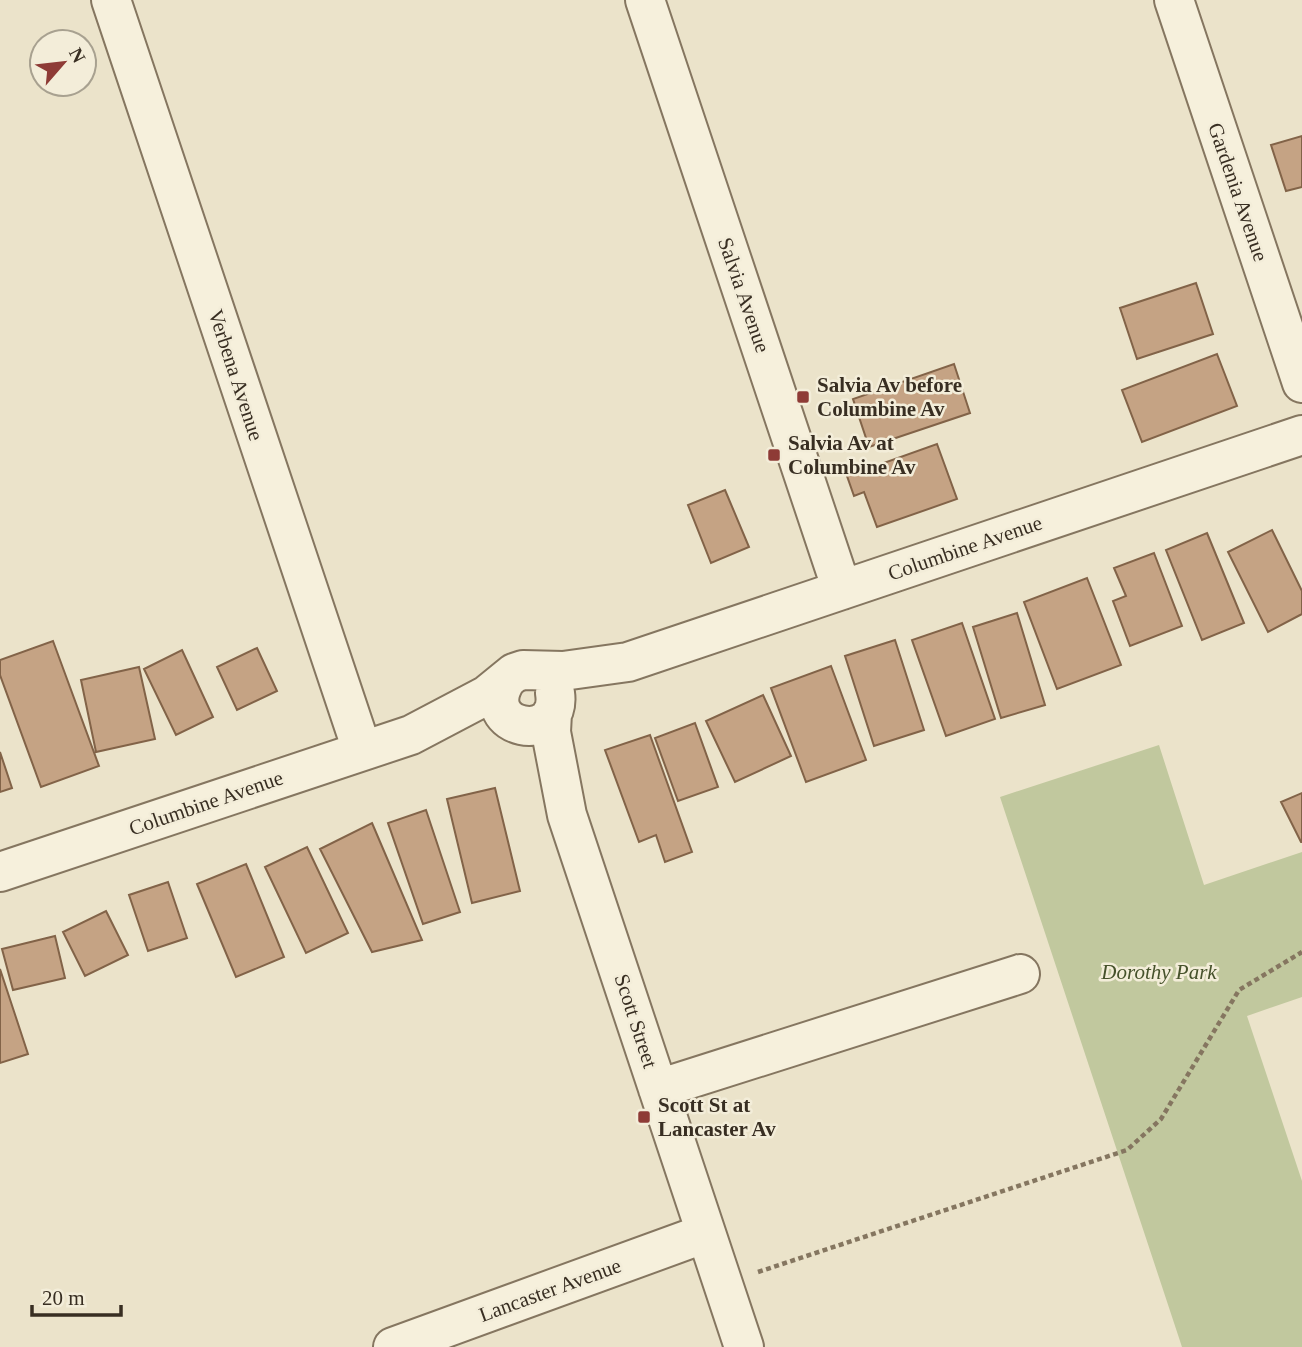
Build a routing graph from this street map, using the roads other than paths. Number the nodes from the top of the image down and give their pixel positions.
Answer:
1 (111, 0) edge
2 (645, 0) edge
3 (1174, 0) edge
4 (1302, 383) edge
5 (1302, 435) edge
6 (842, 590) junction
7 (628, 662) junction
8 (520, 675) junction
9 (553, 710) junction
10 (512, 722) junction
11 (411, 735) junction
12 (362, 750) junction
13 (568, 815) junction
14 (0, 872) edge
15 (1020, 974) dead end
16 (659, 1089) junction
17 (706, 1233) junction
18 (393, 1347) edge
19 (744, 1347) edge

1 - 12 street, Verbena Avenue
2 - 6 street, Salvia Avenue
3 - 4 street, Gardenia Avenue
5 - 6 street, Columbine Avenue
6 - 7 street, Columbine Avenue
7 - 8 street, Columbine Avenue
7 - 9 street, Columbine Avenue
8 - 9 street
8 - 10 street
8 - 11 street, Columbine Avenue
9 - 10 street
9 - 13 street, Scott Street
10 - 11 street, Columbine Avenue
10 - 13 street, Scott Street
11 - 12 street, Columbine Avenue
12 - 14 street, Columbine Avenue
13 - 16 street, Scott Street
15 - 16 street
16 - 17 street, Scott Street
17 - 18 street, Lancaster Avenue
17 - 19 street, Scott Street

